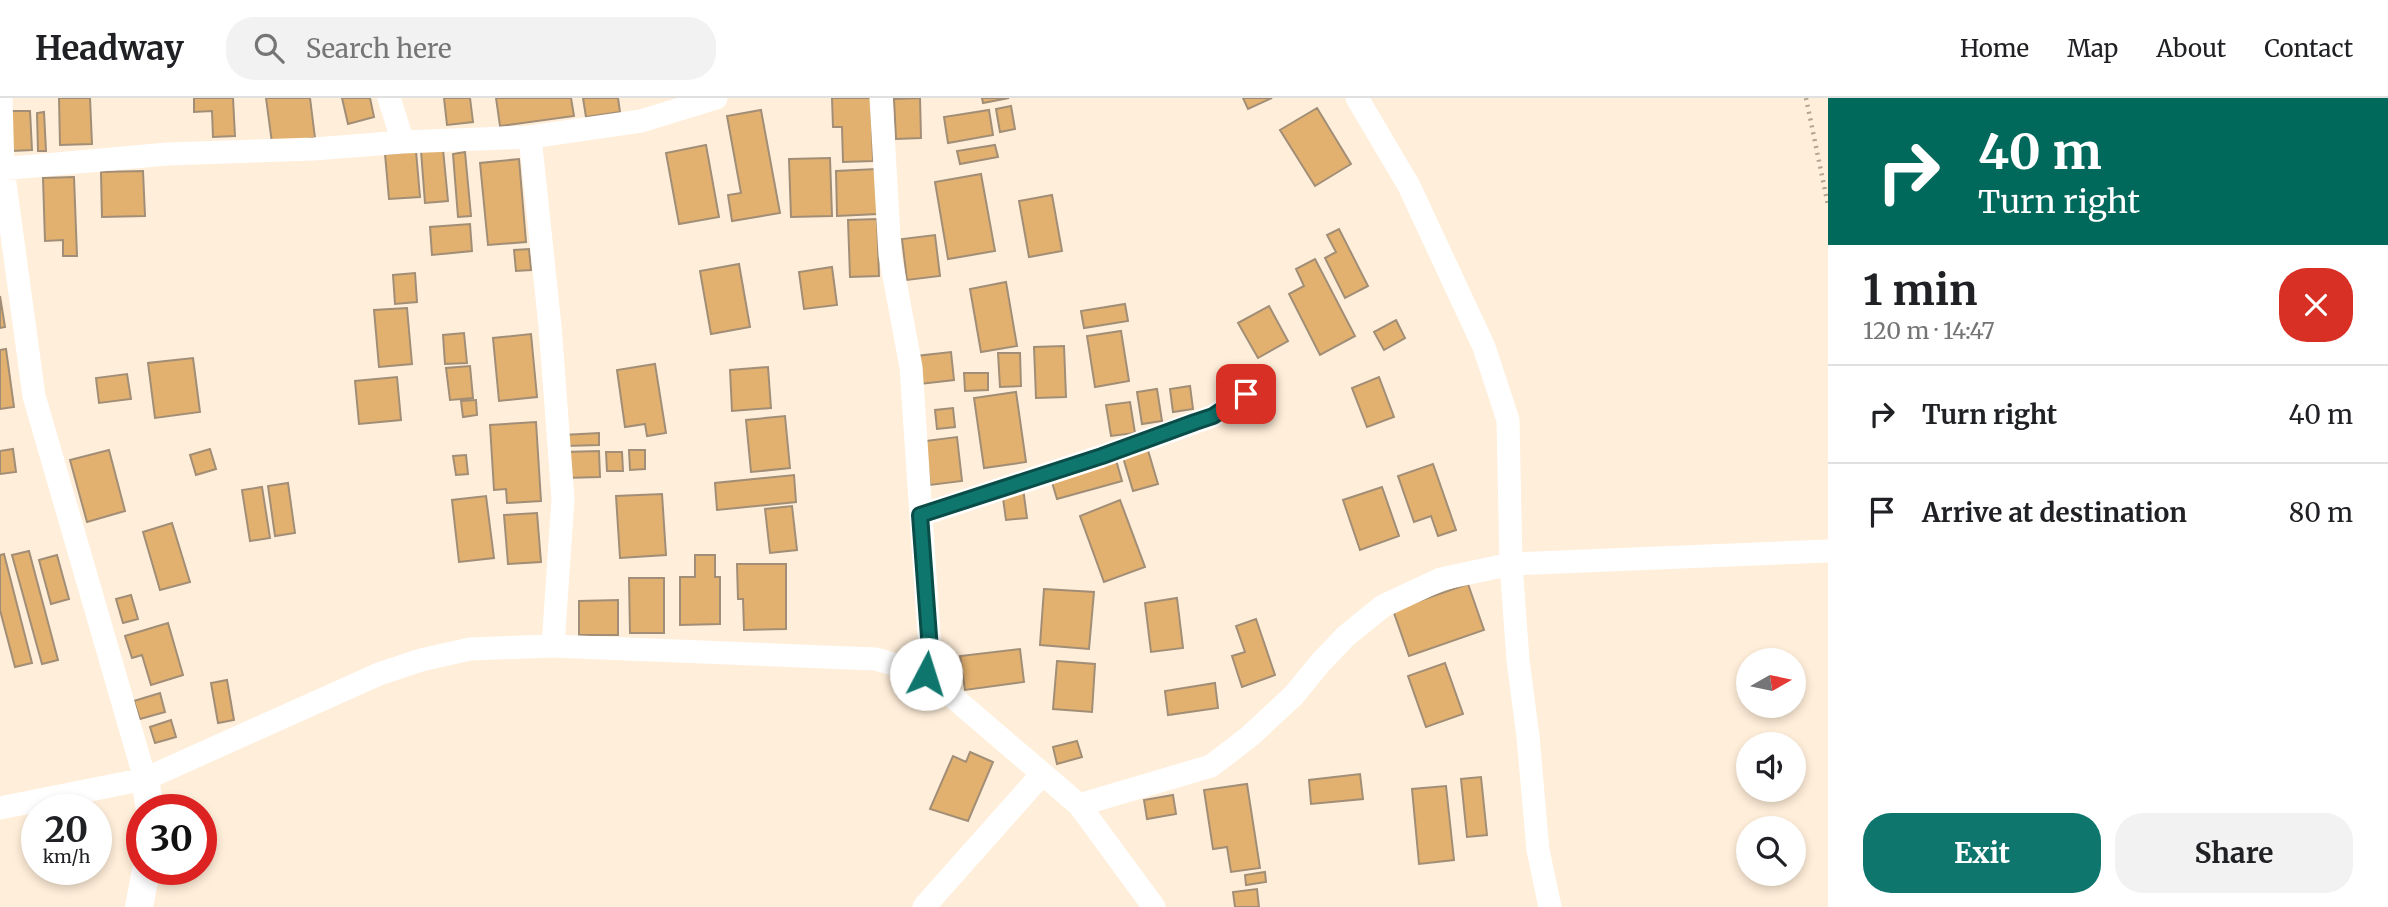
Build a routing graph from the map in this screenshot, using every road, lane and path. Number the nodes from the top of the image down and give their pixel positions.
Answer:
1 (1, 98) edge
2 (389, 98) edge
3 (716, 98) edge
4 (881, 98) edge
5 (1357, 98) edge
6 (1806, 98) edge
7 (530, 137) junction
8 (402, 142) junction
9 (1, 169) edge
10 (1828, 205) edge
11 (1263, 383) dead end
12 (920, 515) junction
13 (1828, 551) edge
14 (1511, 564) junction
15 (553, 646) junction
16 (926, 674) junction
17 (1042, 774) junction
18 (145, 779) junction
19 (147, 794) edge
20 (1079, 805) junction
21 (0, 808) edge
22 (143, 885) edge
23 (139, 907) edge
24 (924, 907) edge
25 (1154, 907) edge
26 (1550, 907) edge

1 - 9 street
2 - 8 street
3 - 7 street
4 - 12 street
5 - 14 street
6 - 10 path
7 - 8 street
7 - 15 street
8 - 9 street
9 - 18 street
11 - 12 street
12 - 16 street
13 - 14 street
14 - 20 street
14 - 26 street
15 - 16 street
15 - 18 street
16 - 17 street
17 - 20 street
17 - 24 street
18 - 19 street
18 - 21 street
20 - 25 street
22 - 23 street

